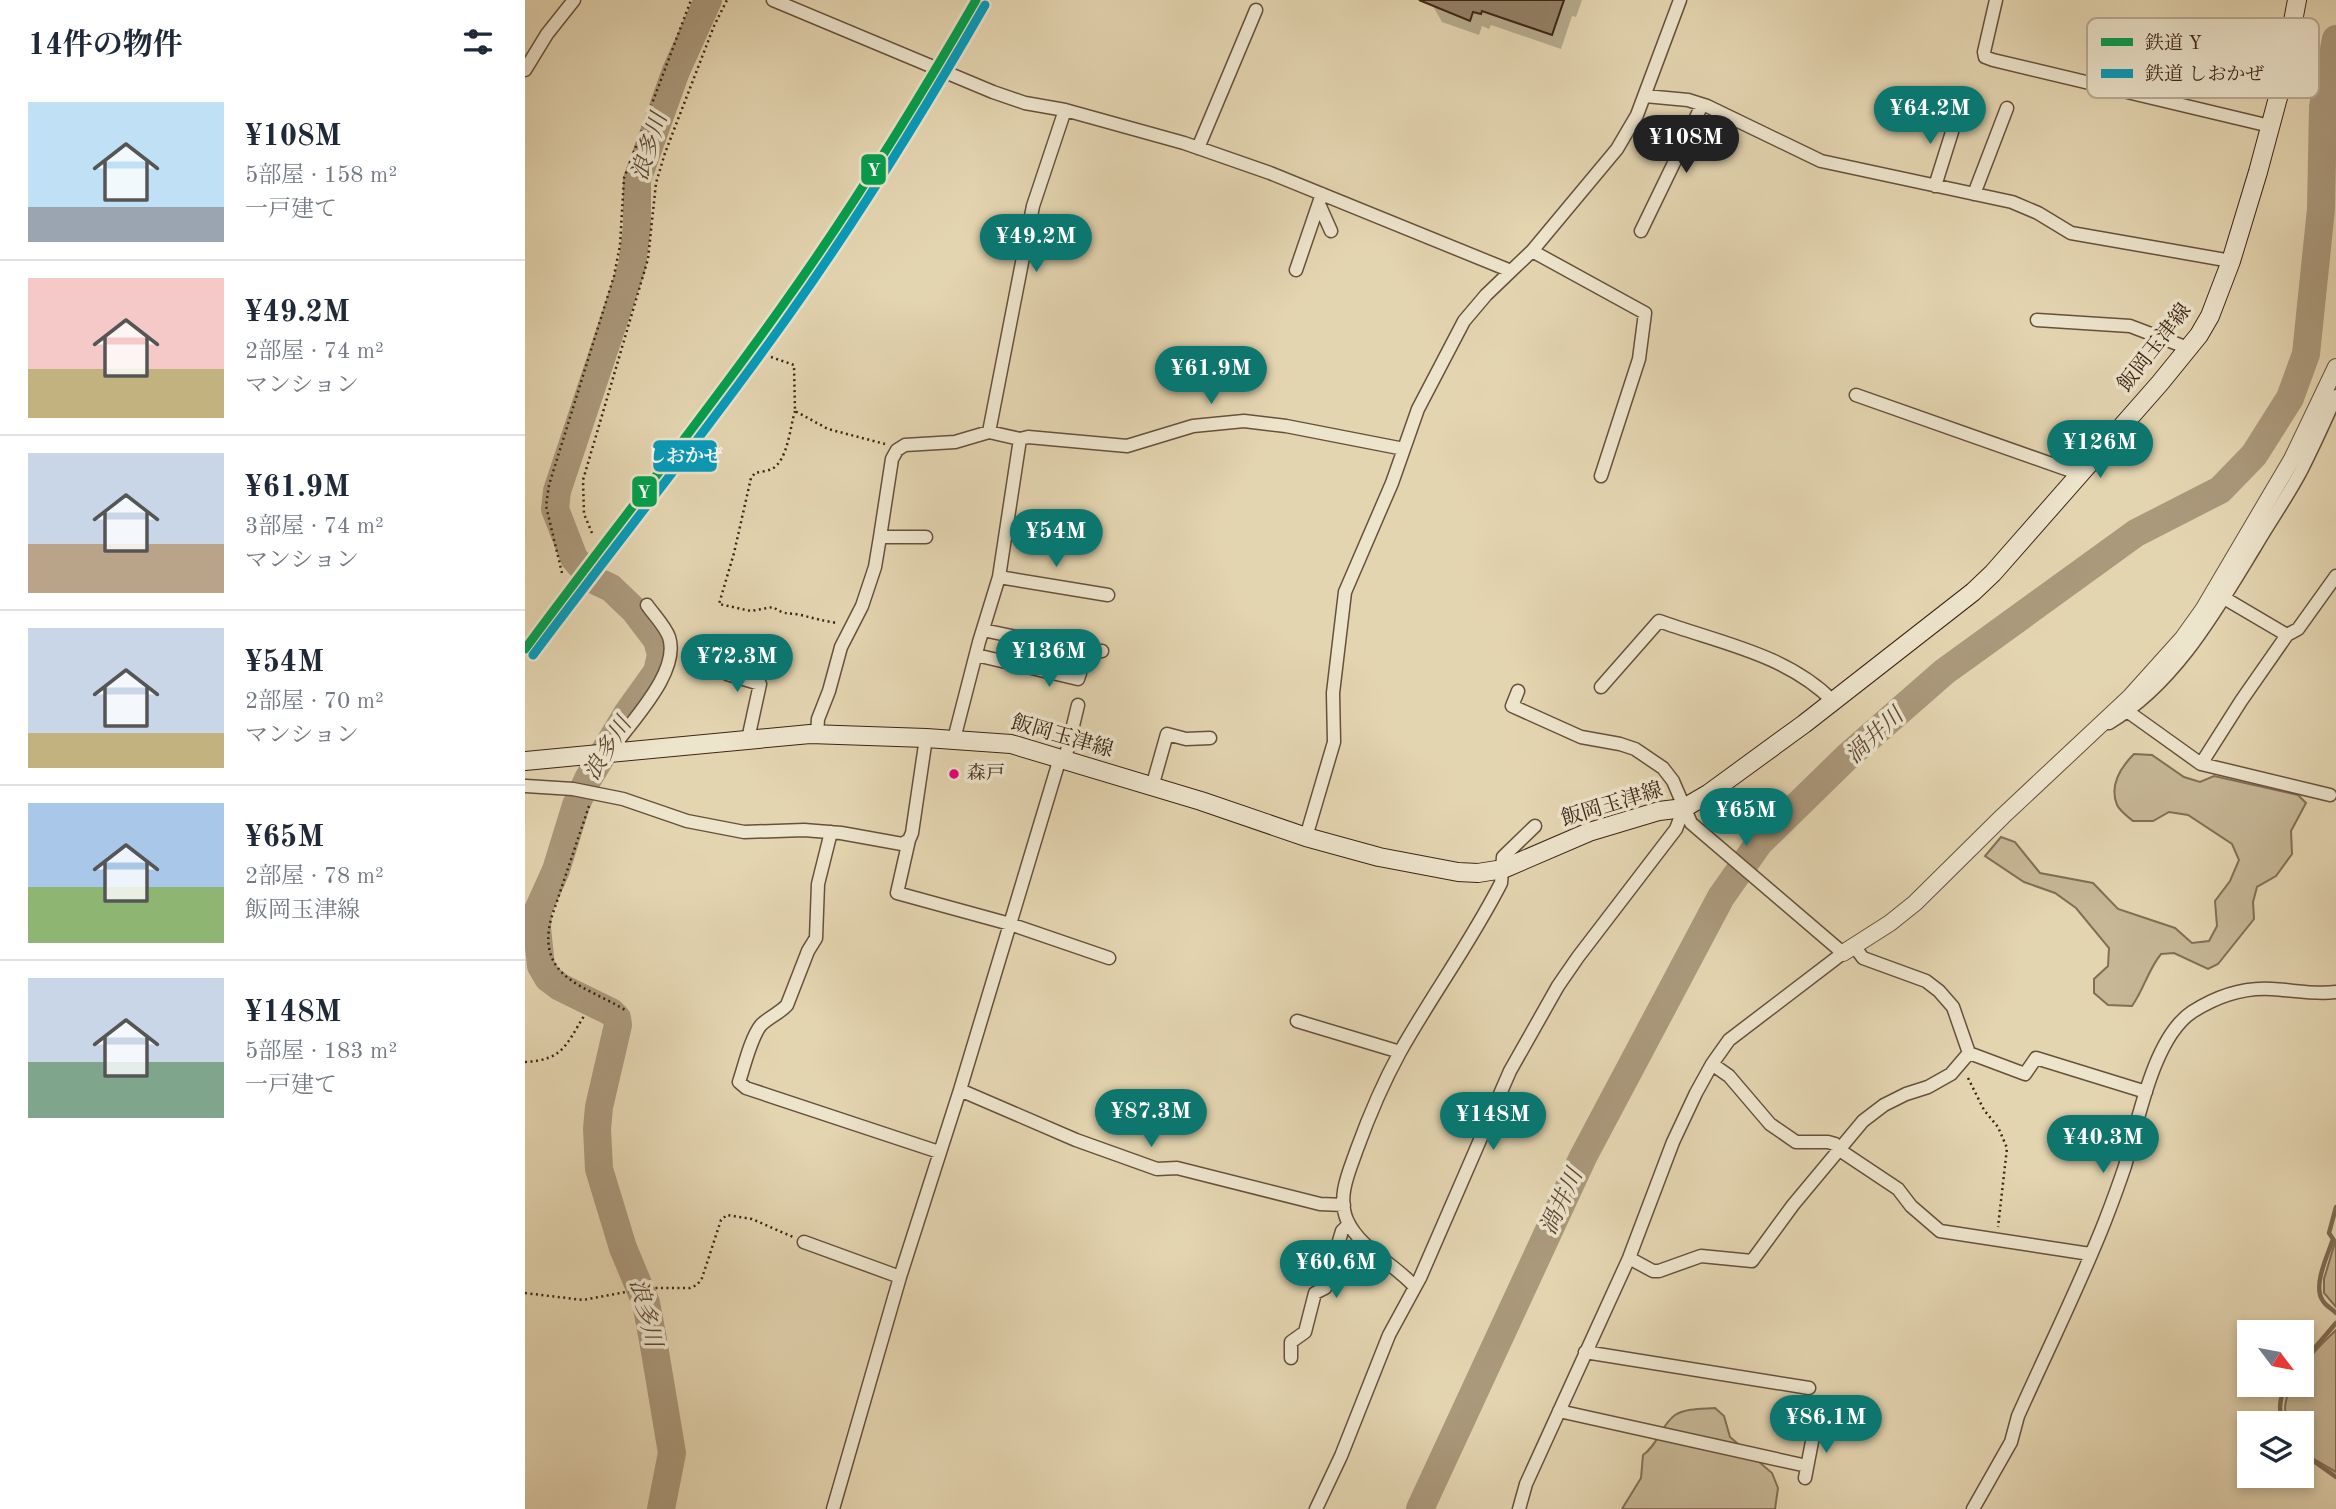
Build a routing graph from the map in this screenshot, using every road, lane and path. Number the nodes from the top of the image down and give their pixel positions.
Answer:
1 (574, 0) edge
2 (691, 0) edge
3 (727, 0) edge
4 (773, 0) edge
5 (1680, 0) edge
6 (1996, 0) edge
7 (2298, 0) edge
8 (1256, 10) dead end
9 (2294, 18) edge
10 (525, 70) edge
11 (2087, 82) edge
12 (1645, 96) junction
13 (2152, 98) edge
14 (2277, 98) edge
15 (1702, 105) junction
16 (2007, 108) dead end
17 (1065, 110) junction
18 (1957, 116) dead end
19 (2270, 126) junction
20 (1198, 148) junction
21 (1935, 186) junction
22 (1974, 194) junction
23 (1321, 199) junction
24 (1331, 231) dead end
25 (1641, 231) dead end
26 (1532, 251) junction
27 (2231, 261) junction
28 (1296, 270) dead end
29 (1511, 271) junction
30 (2036, 320) dead end
31 (2188, 348) junction
32 (771, 357) dead end
33 (2336, 367) edge
34 (1856, 395) dead end
35 (2334, 405) edge
36 (795, 411) junction
37 (989, 432) junction
38 (1020, 439) junction
39 (1404, 449) junction
40 (897, 450) junction
41 (2080, 474) junction
42 (1601, 476) dead end
43 (592, 533) dead end
44 (880, 537) junction
45 (926, 537) dead end
46 (562, 573) dead end
47 (2336, 576) edge
48 (999, 577) junction
49 (1108, 595) dead end
50 (2224, 598) junction
51 (647, 605) dead end
52 (850, 629) junction
53 (983, 630) junction
54 (2287, 635) junction
55 (1102, 651) dead end
56 (1087, 652) junction
57 (976, 655) junction
58 (728, 668) dead end
59 (1601, 687) dead end
60 (1518, 691) dead end
61 (1833, 701) junction
62 (1078, 705) dead end
63 (2127, 711) junction
64 (2094, 731) junction
65 (817, 734) junction
66 (926, 738) junction
67 (1210, 738) dead end
68 (748, 739) junction
69 (954, 739) junction
70 (617, 751) junction
71 (1063, 758) junction
72 (526, 760) edge
73 (2201, 764) junction
74 (526, 786) edge
75 (1152, 787) junction
76 (591, 792) junction
77 (2330, 795) dead end
78 (1687, 816) junction
79 (1535, 826) dead end
80 (831, 832) junction
81 (1306, 837) junction
82 (909, 841) junction
83 (1503, 869) junction
84 (1010, 924) junction
85 (1849, 950) junction
86 (1109, 958) dead end
87 (2336, 992) edge
88 (625, 1010) dead end
89 (584, 1016) dead end
90 (1297, 1021) dead end
91 (1400, 1052) junction
92 (1965, 1058) junction
93 (525, 1062) edge
94 (1712, 1064) junction
95 (960, 1090) junction
96 (2147, 1092) junction
97 (1839, 1148) junction
98 (939, 1152) junction
99 (1343, 1205) junction
100 (1349, 1224) junction
101 (1997, 1241) junction
102 (804, 1242) joint
103 (2090, 1254) junction
104 (1629, 1258) junction
105 (899, 1277) junction
106 (1415, 1287) junction
107 (525, 1293) edge
108 (1585, 1352) junction
109 (1291, 1358) dead end
110 (1809, 1388) dead end
111 (1559, 1411) junction
112 (1802, 1413) dead end
113 (1815, 1426) junction
114 (1833, 1426) dead end
115 (833, 1509) edge
116 (1316, 1509) edge
117 (1519, 1509) edge
118 (1973, 1509) edge

1 - 10 street
2 - 46 path
3 - 43 path
4 - 17 street
5 - 12 street
6 - 11 street
7 - 9 main road, 飯岡玉津線
8 - 20 street
12 - 15 street
12 - 26 street
13 - 19 street
14 - 19 main road, 飯岡玉津線
15 - 21 street
15 - 25 street
16 - 22 street
17 - 20 street
17 - 37 street
18 - 21 street
19 - 27 main road, 飯岡玉津線
20 - 23 street
21 - 22 street
22 - 27 street
23 - 24 street
23 - 28 street
23 - 29 street
26 - 29 street
26 - 42 street
27 - 31 main road, 飯岡玉津線
29 - 39 street
30 - 31 street
31 - 41 main road, 飯岡玉津線
32 - 36 path
33 - 64 street
34 - 41 street
35 - 50 street
36 - 40 path
36 - 52 path
37 - 38 street
37 - 40 street
38 - 39 street
38 - 48 street
39 - 81 street
40 - 44 street
41 - 61 main road, 飯岡玉津線
44 - 45 street
44 - 52 street
47 - 54 street
48 - 49 street
48 - 53 street
50 - 54 street
50 - 63 street
51 - 70 street
52 - 65 street
53 - 56 street
53 - 57 street
54 - 73 street
55 - 56 street
56 - 57 street
57 - 69 street
58 - 68 street
59 - 61 street
60 - 78 street
61 - 78 main road, 飯岡玉津線
62 - 71 street
63 - 64 street
63 - 73 street
64 - 85 street
65 - 66 main road, 飯岡玉津線
65 - 68 main road, 飯岡玉津線
66 - 69 main road, 飯岡玉津線
66 - 82 street
67 - 75 street
68 - 70 main road, 飯岡玉津線
69 - 71 main road, 飯岡玉津線
70 - 72 main road, 飯岡玉津線
71 - 75 main road, 飯岡玉津線
71 - 84 street
72 - 74 street
73 - 77 street
74 - 76 street
75 - 81 main road, 飯岡玉津線
76 - 80 street
76 - 88 path
78 - 83 main road, 飯岡玉津線
78 - 85 street
78 - 106 street
79 - 83 street
80 - 82 street
80 - 98 street
81 - 83 main road, 飯岡玉津線
82 - 84 street
83 - 91 street
84 - 86 street
84 - 95 street
85 - 92 street
85 - 94 street
87 - 96 street
89 - 93 path
90 - 91 street
91 - 99 street
92 - 96 street
92 - 97 street
92 - 101 path
94 - 97 street
94 - 104 street
95 - 98 street
95 - 99 street
96 - 103 street
97 - 101 street
97 - 104 street
98 - 105 street
99 - 100 street
100 - 106 street
100 - 109 street
101 - 103 street
102 - 105 street
102 - 107 path
103 - 118 street
104 - 108 street
105 - 115 street
106 - 116 street
108 - 110 street
108 - 111 street
111 - 113 street
111 - 117 street
112 - 113 street
113 - 114 street

